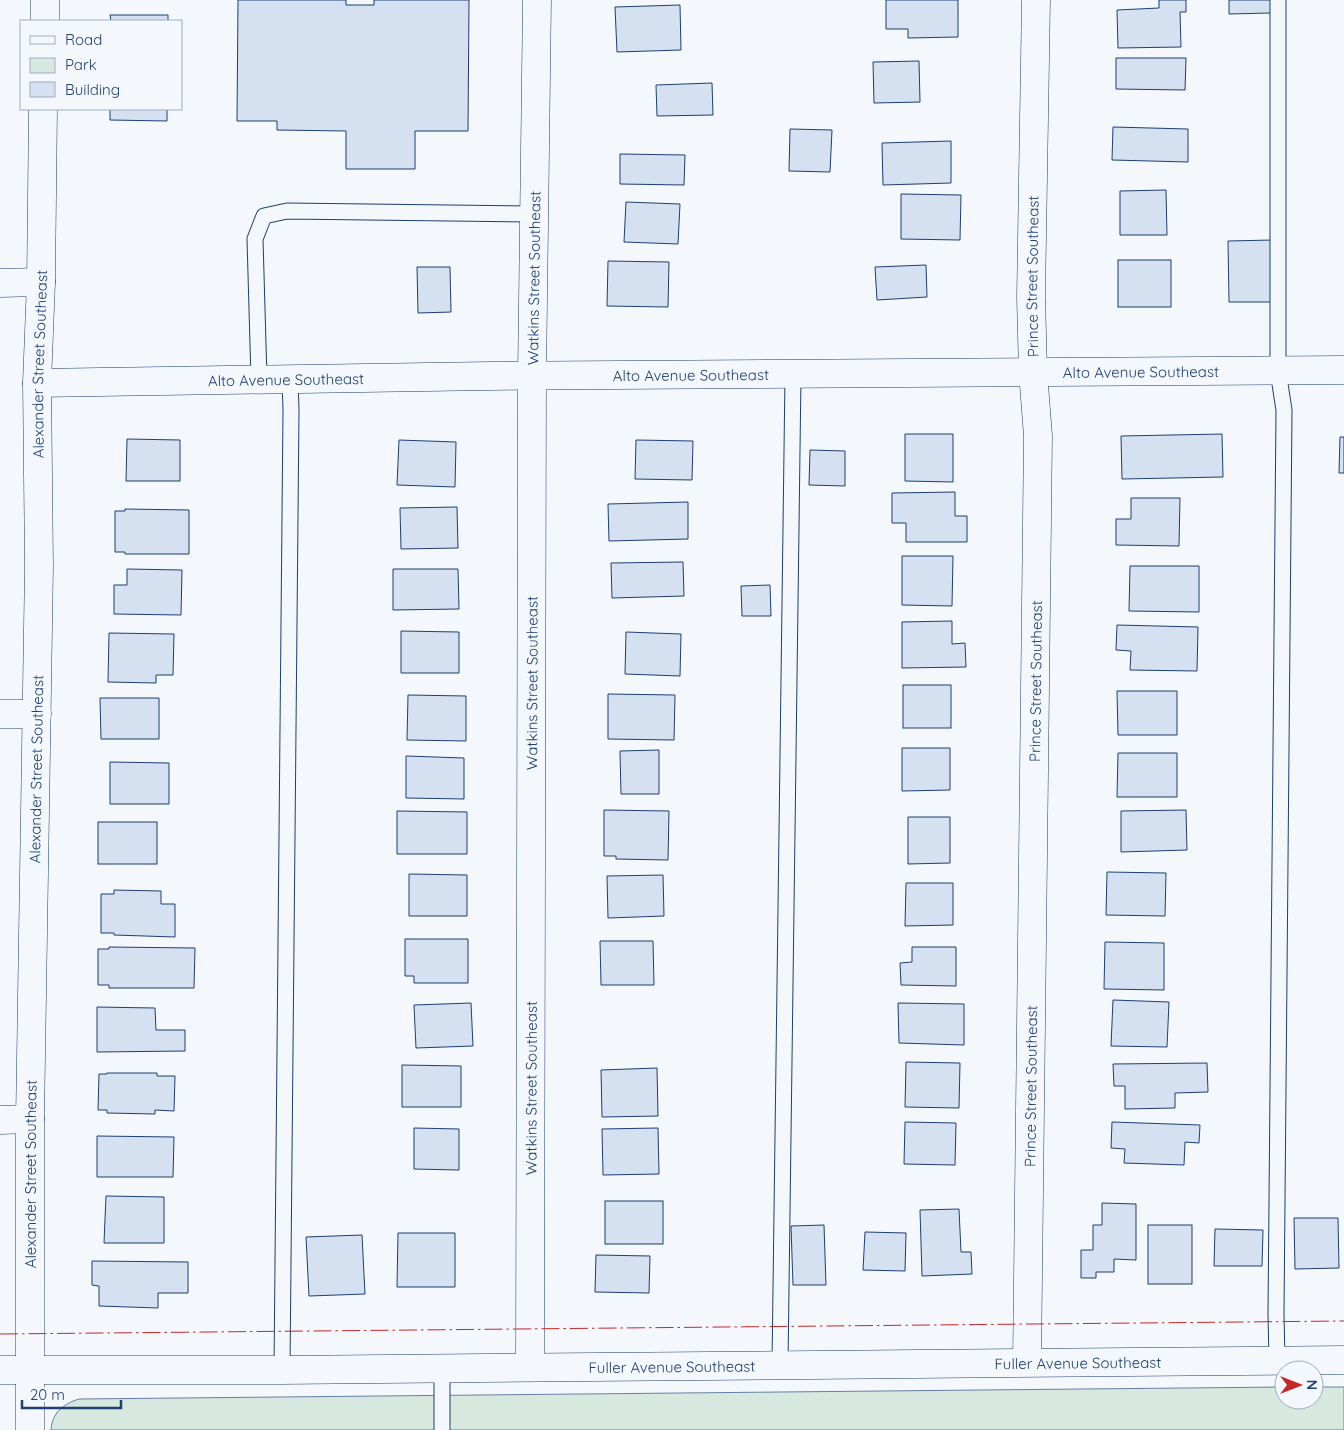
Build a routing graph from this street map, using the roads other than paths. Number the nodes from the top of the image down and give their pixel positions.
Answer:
1 (45, 0) edge
2 (536, 0) edge
3 (1036, 0) edge
4 (1278, 0) edge
5 (44, 20) edge
6 (44, 110) edge
7 (534, 214) junction
8 (41, 282) junction
9 (0, 283) edge
10 (1344, 370) edge
11 (1278, 371) junction
12 (1033, 372) junction
13 (793, 375) junction
14 (532, 376) junction
15 (259, 379) junction
16 (290, 379) junction
17 (37, 383) junction
18 (0, 714) edge
19 (37, 714) junction
20 (30, 1119) junction
21 (0, 1120) edge
22 (1277, 1360) edge
23 (1324, 1360) edge
24 (1344, 1360) edge
25 (1274, 1361) edge
26 (1028, 1362) junction
27 (780, 1365) junction
28 (530, 1367) junction
29 (442, 1368) junction
30 (0, 1370) edge
31 (30, 1370) junction
32 (282, 1370) junction
33 (30, 1430) edge
34 (442, 1430) edge

1 - 5 street
2 - 7 street, Watkins Street Southeast
3 - 12 street, Prince Street Southeast
4 - 11 lane
6 - 8 street, Alexander Street Southeast
7 - 14 street, Watkins Street Southeast
7 - 15 lane
8 - 9 street
8 - 17 street, Alexander Street Southeast
10 - 11 street, Alto Avenue Southeast
11 - 12 street, Alto Avenue Southeast
11 - 22 lane
12 - 13 street, Alto Avenue Southeast
12 - 26 street, Prince Street Southeast
13 - 14 street, Alto Avenue Southeast
13 - 27 lane
14 - 16 street, Alto Avenue Southeast
14 - 28 street, Watkins Street Southeast
15 - 16 street, Alto Avenue Southeast
15 - 17 street, Alto Avenue Southeast
16 - 32 lane
17 - 19 street, Alexander Street Southeast
18 - 19 street
19 - 20 street, Alexander Street Southeast
20 - 21 street
20 - 31 street, Alexander Street Southeast
23 - 24 street, Fuller Avenue Southeast
25 - 26 street, Fuller Avenue Southeast
26 - 27 street, Fuller Avenue Southeast
27 - 28 street, Fuller Avenue Southeast
28 - 29 street, Fuller Avenue Southeast
29 - 32 street, Fuller Avenue Southeast
29 - 34 lane
30 - 31 street, Fuller Avenue Southeast
31 - 32 street, Fuller Avenue Southeast
31 - 33 street, Alexander Street Southeast

